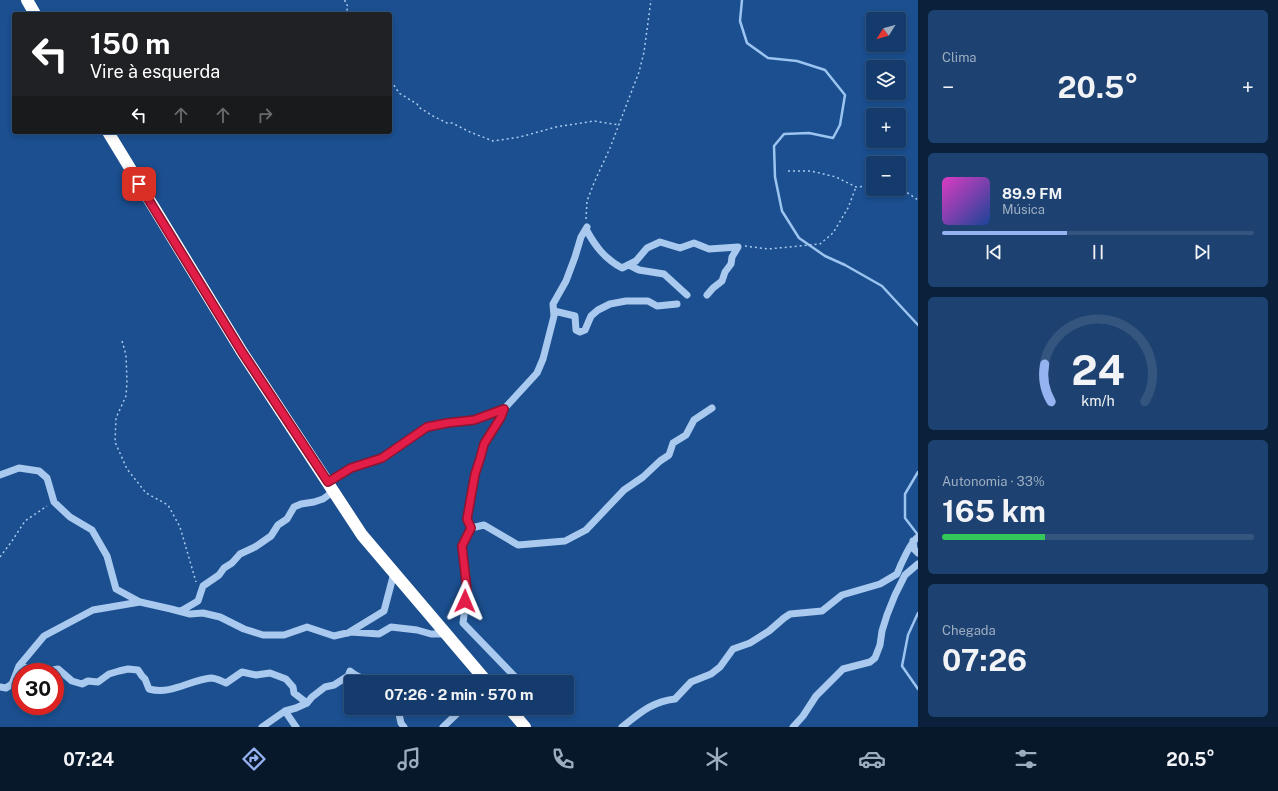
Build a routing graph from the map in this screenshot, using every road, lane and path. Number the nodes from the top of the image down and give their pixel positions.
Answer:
1 (27, 0) edge
2 (345, 0) edge
3 (651, 0) edge
4 (35, 12) edge
5 (346, 12) edge
6 (392, 82) edge
7 (619, 125) junction
8 (109, 134) edge
9 (788, 171) dead end
10 (866, 186) edge
11 (856, 187) junction
12 (906, 192) edge
13 (918, 200) edge
14 (587, 228) junction
15 (738, 247) junction
16 (629, 265) junction
17 (686, 295) dead end
18 (707, 295) dead end
19 (677, 304) dead end
20 (554, 311) junction
21 (122, 341) dead end
22 (712, 408) dead end
23 (504, 409) junction
24 (0, 475) edge
25 (331, 487) junction
26 (54, 502) junction
27 (471, 528) junction
28 (916, 538) edge
29 (918, 553) edge
30 (0, 556) edge
31 (918, 564) edge
32 (394, 573) junction
33 (200, 594) junction
34 (140, 602) junction
35 (181, 611) junction
36 (348, 633) junction
37 (446, 634) junction
38 (22, 663) edge
39 (64, 674) edge
40 (348, 675) edge
41 (356, 675) edge
42 (481, 675) edge
43 (513, 675) edge
44 (344, 678) edge
45 (12, 684) edge
46 (0, 690) edge
47 (307, 703) junction
48 (285, 711) junction
49 (399, 715) edge
50 (456, 715) edge
51 (515, 715) edge
52 (262, 727) edge
53 (296, 727) edge
54 (404, 727) edge
55 (443, 727) edge
56 (525, 727) edge
57 (622, 727) edge
58 (793, 727) edge

1 - 4 highway
2 - 5 path
3 - 7 path
6 - 7 path
7 - 14 path
8 - 25 highway
9 - 11 path
10 - 11 path
11 - 15 path
12 - 13 path
14 - 16 street
14 - 20 street
15 - 16 street
15 - 18 street
16 - 17 street
19 - 20 street
20 - 23 street
21 - 33 path
22 - 27 street
23 - 25 street
23 - 27 street
24 - 26 street
25 - 32 highway
25 - 33 street
26 - 30 path
26 - 34 street
27 - 43 street
28 - 29 street
28 - 57 street
31 - 58 street
32 - 36 street
32 - 37 highway
33 - 35 street
34 - 35 street
34 - 38 street
35 - 36 street
36 - 37 street
37 - 42 highway
39 - 47 street
40 - 41 street
44 - 47 street
45 - 46 street
47 - 48 street
48 - 52 street
48 - 53 street
49 - 54 street
50 - 55 street
51 - 56 highway

